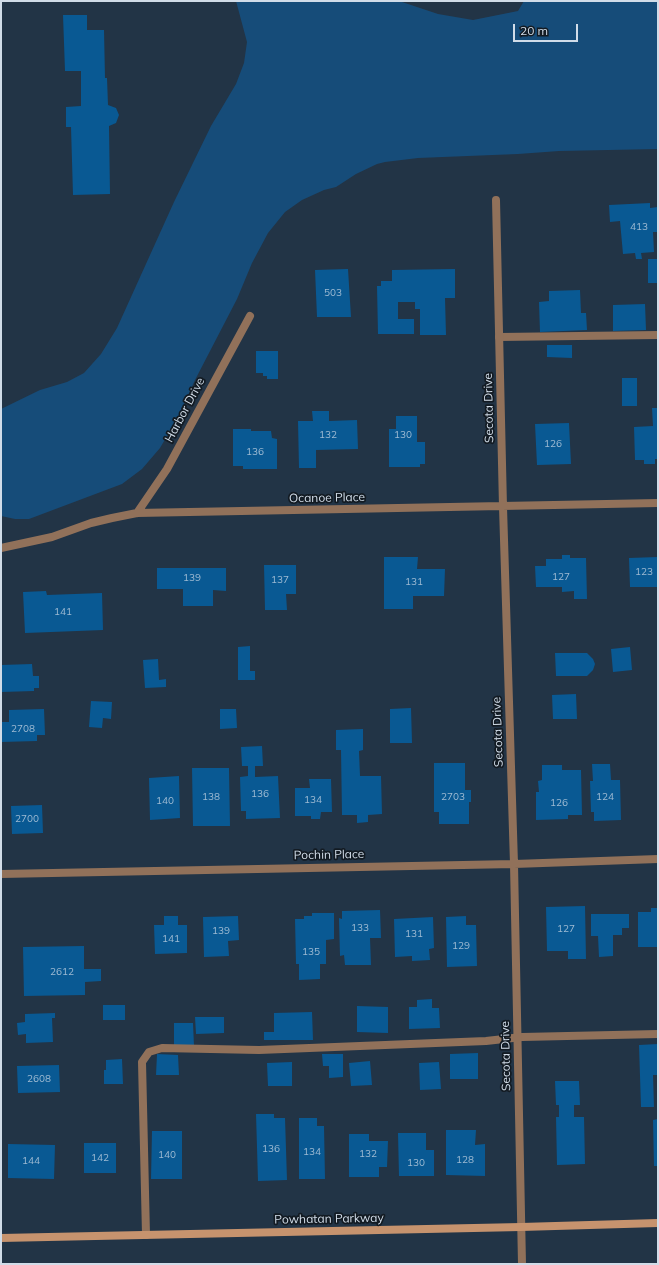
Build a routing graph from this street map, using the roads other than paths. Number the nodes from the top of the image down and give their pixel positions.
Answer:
1 (496, 200) dead end
2 (250, 316) dead end
3 (658, 335) edge
4 (499, 337) junction
5 (658, 503) edge
6 (503, 507) junction
7 (137, 513) junction
8 (1, 548) edge
9 (658, 859) edge
10 (514, 864) junction
11 (1, 874) edge
12 (658, 1034) edge
13 (518, 1037) junction
14 (658, 1223) edge
15 (521, 1227) junction
16 (146, 1235) junction
17 (1, 1238) edge
18 (522, 1264) edge

1 - 4 street, Secota Drive
2 - 7 street, Harbor Drive
3 - 4 street
4 - 6 street, Secota Drive
5 - 6 street, Ocanoe Place
6 - 7 street, Ocanoe Place
6 - 10 street, Secota Drive
7 - 8 street, Ocanoe Place
9 - 10 street, Pochin Place
10 - 11 street, Pochin Place
10 - 13 street, Secota Drive
12 - 13 street
13 - 15 street, Secota Drive
13 - 16 street
14 - 15 main road, Powhatan Parkway
15 - 16 main road, Powhatan Parkway
15 - 18 street, Secota Drive
16 - 17 main road, Powhatan Parkway

